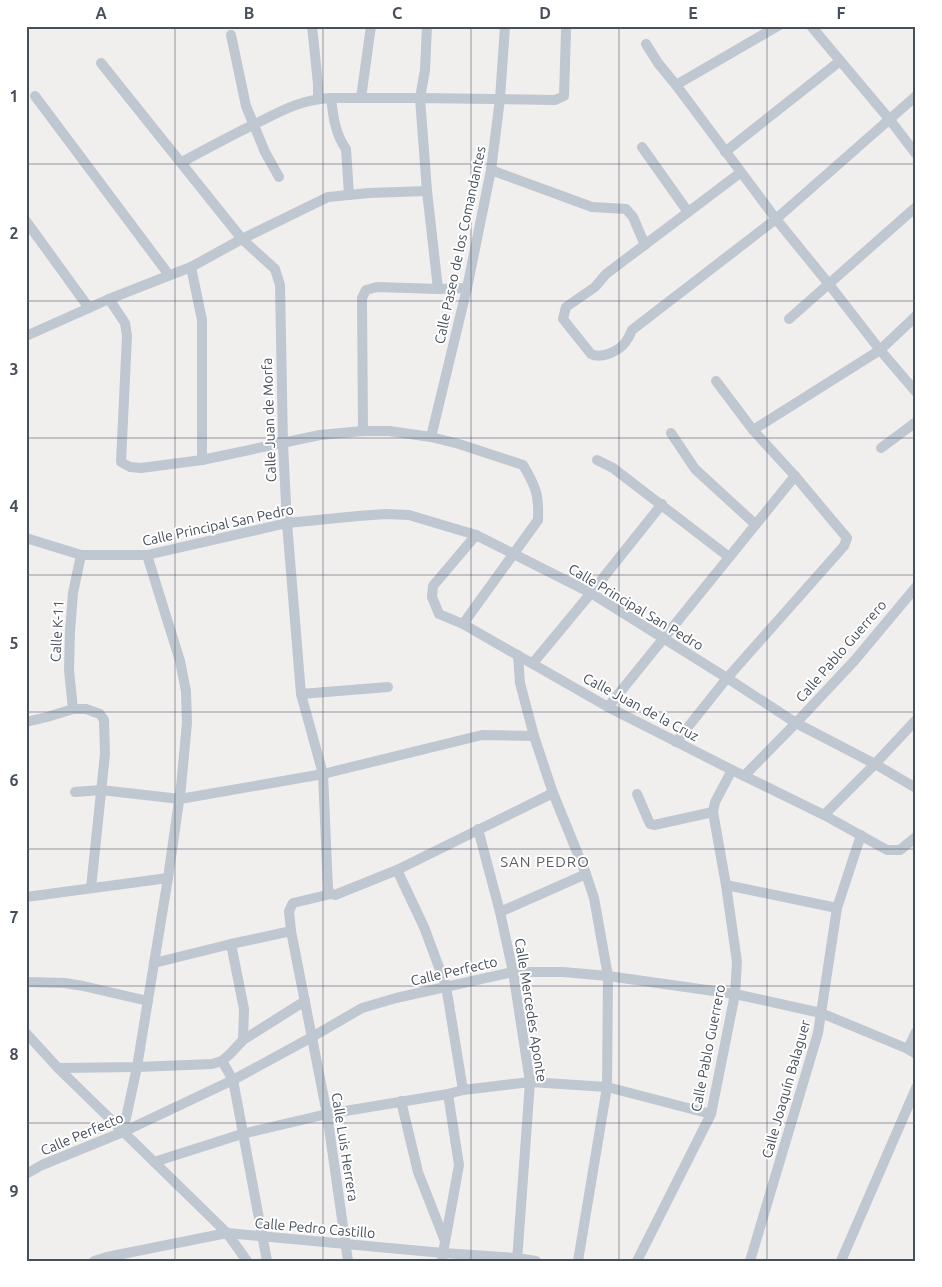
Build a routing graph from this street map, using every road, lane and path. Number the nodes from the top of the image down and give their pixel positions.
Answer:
1 (312, 26) edge
2 (371, 26) edge
3 (427, 26) edge
4 (505, 26) edge
5 (778, 26) edge
6 (811, 26) edge
7 (566, 31) dead end
8 (231, 35) dead end
9 (646, 44) dead end
10 (840, 61) junction
11 (101, 63) dead end
12 (676, 85) junction
13 (34, 96) dead end
14 (916, 96) edge
15 (318, 98) junction
16 (331, 98) junction
17 (361, 98) junction
18 (420, 98) junction
19 (500, 99) junction
20 (890, 120) junction
21 (254, 124) junction
22 (642, 147) dead end
23 (725, 152) junction
24 (916, 154) edge
25 (182, 162) junction
26 (492, 170) junction
27 (740, 173) junction
28 (278, 177) dead end
29 (426, 191) junction
30 (349, 195) junction
31 (916, 207) edge
32 (688, 212) junction
33 (776, 219) junction
34 (26, 221) edge
35 (242, 239) junction
36 (645, 245) junction
37 (191, 267) junction
38 (169, 275) junction
39 (828, 283) junction
40 (467, 288) junction
41 (438, 289) junction
42 (109, 299) junction
43 (89, 308) junction
44 (916, 316) edge
45 (789, 319) dead end
46 (26, 336) edge
47 (880, 350) junction
48 (716, 381) dead end
49 (916, 392) edge
50 (916, 422) edge
51 (754, 430) junction
52 (362, 431) junction
53 (671, 433) dead end
54 (431, 437) junction
55 (282, 444) junction
56 (881, 448) dead end
57 (202, 460) junction
58 (597, 460) dead end
59 (794, 476) junction
60 (662, 504) junction
61 (287, 523) junction
62 (755, 524) junction
63 (476, 535) junction
64 (26, 538) edge
65 (514, 554) junction
66 (147, 555) junction
67 (81, 556) junction
68 (730, 557) junction
69 (916, 586) edge
70 (591, 593) junction
71 (463, 624) junction
72 (663, 639) junction
73 (518, 655) junction
74 (533, 664) junction
75 (727, 678) junction
76 (388, 687) dead end
77 (301, 694) junction
78 (608, 707) junction
79 (74, 709) junction
80 (916, 720) edge
81 (26, 722) edge
82 (796, 723) junction
83 (534, 736) junction
84 (676, 742) junction
85 (875, 764) junction
86 (732, 770) junction
87 (323, 774) junction
88 (744, 776) junction
89 (916, 788) edge
90 (101, 790) junction
91 (75, 792) dead end
92 (552, 793) junction
93 (636, 794) dead end
94 (180, 799) junction
95 (713, 812) junction
96 (824, 815) junction
97 (478, 829) junction
98 (861, 835) junction
99 (916, 837) edge
100 (397, 870) junction
101 (586, 874) junction
102 (168, 878) junction
103 (726, 885) junction
104 (91, 888) junction
105 (333, 895) junction
106 (26, 896) edge
107 (837, 908) junction
108 (500, 912) junction
109 (291, 931) junction
110 (230, 944) junction
111 (154, 964) junction
112 (513, 972) junction
113 (608, 976) junction
114 (26, 982) edge
115 (446, 986) junction
116 (735, 994) junction
117 (148, 1001) junction
118 (305, 1001) junction
119 (821, 1013) junction
120 (916, 1032) edge
121 (26, 1033) edge
122 (312, 1037) junction
123 (243, 1040) junction
124 (912, 1052) edge
125 (222, 1060) junction
126 (137, 1067) junction
127 (58, 1068) junction
128 (233, 1080) junction
129 (530, 1082) junction
130 (607, 1087) junction
131 (916, 1088) edge
132 (463, 1090) junction
133 (448, 1094) junction
134 (401, 1101) junction
135 (327, 1114) junction
136 (711, 1114) junction
137 (123, 1132) junction
138 (242, 1134) junction
139 (154, 1162) junction
140 (26, 1174) edge
141 (227, 1234) junction
142 (262, 1237) junction
143 (445, 1241) junction
144 (346, 1245) junction
145 (443, 1257) edge
146 (108, 1259) edge
147 (517, 1259) edge
148 (94, 1261) edge
149 (247, 1261) edge
150 (267, 1261) edge
151 (348, 1261) edge
152 (536, 1261) edge
153 (578, 1261) edge
154 (637, 1261) edge
155 (750, 1261) edge
156 (841, 1261) edge

1 - 15 street
2 - 17 street
3 - 18 street
4 - 19 street, Calle Paseo de los Comandantes
5 - 12 street
6 - 10 street
7 - 19 street
8 - 21 street
9 - 12 street
10 - 20 street
10 - 23 street
11 - 25 street, Calle Juan de Morfa
12 - 23 street
13 - 38 street
14 - 20 street
15 - 16 street
15 - 21 street
16 - 17 street
16 - 30 street
17 - 18 street
18 - 19 street
18 - 29 street
19 - 26 street, Calle Paseo de los Comandantes
20 - 24 street
20 - 33 street
21 - 25 street
21 - 28 street
22 - 32 street
23 - 27 street
25 - 35 street, Calle Juan de Morfa
26 - 36 street
26 - 40 street, Calle Paseo de los Comandantes
27 - 32 street
27 - 33 street
29 - 30 street
29 - 41 street
30 - 35 street
31 - 39 street
32 - 36 street
33 - 36 street
33 - 39 street
34 - 43 street
35 - 37 street
35 - 55 street, Calle Juan de Morfa
37 - 38 street
37 - 57 street
38 - 42 street
39 - 45 street
39 - 47 street
40 - 41 street
40 - 54 street, Calle Paseo de los Comandantes
41 - 52 street
42 - 43 street
42 - 57 street
43 - 46 street
44 - 47 street
47 - 49 street
47 - 51 street
48 - 51 street
50 - 56 street
51 - 59 street
52 - 54 street
52 - 55 street
53 - 62 street
54 - 65 street
55 - 57 street
55 - 61 street, Calle Juan de Morfa
58 - 60 street
59 - 62 street
59 - 75 street
60 - 68 street
60 - 70 street
61 - 63 street, Calle Principal San Pedro
61 - 66 street, Calle Principal San Pedro
61 - 77 street, Calle Juan de Morfa
62 - 68 street
63 - 65 street, Calle Principal San Pedro
63 - 71 street, Calle Juan de la Cruz
64 - 67 street, Calle Principal San Pedro
65 - 70 street, Calle Principal San Pedro
65 - 71 street
66 - 67 street, Calle Principal San Pedro
66 - 94 street
67 - 79 street, Calle K-11
68 - 72 street
69 - 82 street, Calle Pablo Guerrero
70 - 72 street, Calle Principal San Pedro
70 - 74 street
71 - 73 street, Calle Juan de la Cruz
72 - 75 street, Calle Principal San Pedro
72 - 78 street
73 - 74 street, Calle Juan de la Cruz
73 - 83 street
74 - 78 street, Calle Juan de la Cruz
75 - 82 street, Calle Principal San Pedro
75 - 84 street
76 - 77 street
77 - 87 street, Calle Juan de Morfa
78 - 84 street, Calle Juan de la Cruz
79 - 81 street
79 - 90 street
80 - 85 street
82 - 85 street, Calle Principal San Pedro
82 - 88 street, Calle Pablo Guerrero
83 - 87 street
83 - 92 street
84 - 86 street, Calle Juan de la Cruz
85 - 89 street, Calle Principal San Pedro
85 - 96 street
86 - 88 street, Calle Juan de la Cruz
86 - 95 street, Calle Pablo Guerrero
87 - 94 street
87 - 105 street, Calle Juan de Morfa
88 - 96 street, Calle Juan de la Cruz
90 - 91 street
90 - 94 street
90 - 104 street
92 - 97 street
92 - 101 street
93 - 95 street
94 - 102 street
95 - 103 street, Calle Pablo Guerrero
96 - 98 street, Calle Juan de la Cruz
97 - 100 street
97 - 108 street, Calle Mercedes Aponte
98 - 99 street, Calle Juan de la Cruz
98 - 107 street, Calle Joaquín Balaguer
100 - 105 street
100 - 115 street
101 - 108 street
101 - 113 street
102 - 104 street
102 - 111 street
103 - 107 street
103 - 116 street, Calle Pablo Guerrero
104 - 106 street
105 - 109 street, Calle Luis Herrera
107 - 119 street, Calle Joaquín Balaguer
108 - 112 street, Calle Mercedes Aponte
109 - 110 street
109 - 118 street, Calle Luis Herrera
110 - 111 street
110 - 123 street
111 - 117 street
112 - 113 street, Calle Perfecto
112 - 115 street, Calle Perfecto
112 - 129 street, Calle Mercedes Aponte
113 - 116 street, Calle Perfecto
113 - 130 street
114 - 117 street
115 - 122 street, Calle Perfecto
115 - 132 street
116 - 119 street, Calle Perfecto
116 - 136 street, Calle Pablo Guerrero
117 - 126 street
118 - 122 street, Calle Luis Herrera
118 - 123 street
119 - 124 street, Calle Perfecto
119 - 155 street, Calle Joaquín Balaguer
120 - 124 street
121 - 127 street
122 - 128 street, Calle Perfecto
122 - 135 street, Calle Luis Herrera
123 - 125 street
125 - 126 street
125 - 128 street
126 - 127 street
126 - 137 street
127 - 137 street
128 - 137 street, Calle Perfecto
128 - 138 street
129 - 130 street
129 - 132 street
129 - 147 street, Calle Mercedes Aponte
130 - 136 street
130 - 153 street
131 - 156 street
132 - 133 street
133 - 134 street
133 - 143 street
134 - 135 street
134 - 143 street
135 - 138 street
135 - 144 street, Calle Luis Herrera
136 - 154 street, Calle Pablo Guerrero
137 - 139 street
137 - 140 street, Calle Perfecto
138 - 139 street
138 - 142 street
139 - 141 street
141 - 142 street, Calle Pedro Castillo
141 - 146 street, Calle Pedro Castillo
141 - 149 street
142 - 144 street, Calle Pedro Castillo
142 - 150 street
143 - 145 street
144 - 145 street, Calle Pedro Castillo
144 - 151 street, Calle Luis Herrera
145 - 147 street, Calle Pedro Castillo
146 - 148 street, Calle Pedro Castillo
147 - 152 street, Calle Pedro Castillo

